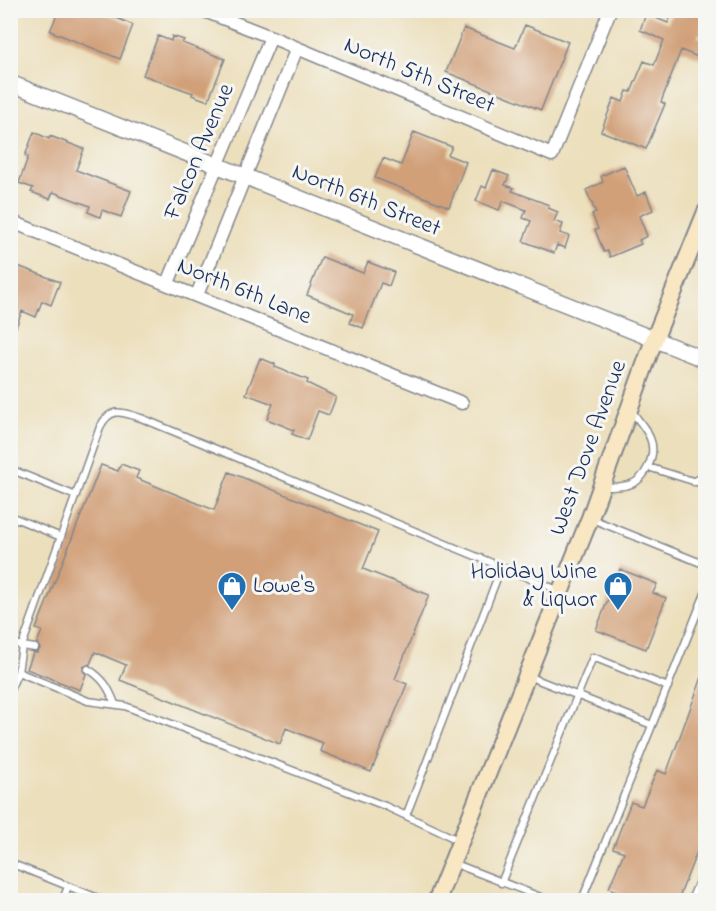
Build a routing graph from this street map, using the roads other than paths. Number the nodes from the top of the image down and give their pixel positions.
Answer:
1 (202, 10) edge
2 (610, 10) edge
3 (271, 37) junction
4 (297, 48) junction
5 (10, 83) edge
6 (218, 166) junction
7 (245, 177) junction
8 (705, 212) edge
9 (10, 221) edge
10 (168, 284) junction
11 (197, 295) junction
12 (654, 340) junction
13 (705, 360) edge
14 (462, 403) dead end
15 (629, 407) junction
16 (648, 467) junction
17 (10, 469) edge
18 (705, 474) edge
19 (694, 482) junction
20 (705, 485) edge
21 (601, 487) junction
22 (76, 496) junction
23 (10, 516) edge
24 (590, 519) junction
25 (61, 537) junction
26 (705, 565) edge
27 (501, 568) junction
28 (705, 591) edge
29 (560, 592) junction
30 (10, 642) edge
31 (22, 646) junction
32 (35, 648) dead end
33 (88, 669) dead end
34 (18, 672) junction
35 (527, 675) junction
36 (668, 687) junction
37 (10, 690) edge
38 (577, 695) junction
39 (116, 704) junction
40 (652, 725) junction
41 (406, 816) junction
42 (461, 842) junction
43 (10, 863) edge
44 (452, 863) junction
45 (705, 865) edge
46 (501, 883) junction
47 (68, 886) junction
48 (63, 900) edge
49 (104, 900) edge
50 (437, 900) edge
51 (548, 900) edge
52 (582, 900) edge
53 (691, 900) edge

1 - 3 street, North 5th Street
2 - 4 street, North 5th Street
3 - 4 street, North 5th Street
3 - 6 street, Falcon Avenue
4 - 7 street, Falcon Avenue
5 - 6 street, North 6th Street
6 - 7 street, North 6th Street
6 - 10 street, Falcon Avenue
7 - 11 street, Falcon Avenue
7 - 12 street, North 6th Street
8 - 12 main road, West Dove Avenue
9 - 10 street, North 6th Lane
10 - 11 street, North 6th Lane
11 - 14 street, North 6th Lane
12 - 13 street, North 6th Street
12 - 15 main road, West Dove Avenue
15 - 16 lane
15 - 21 main road, West Dove Avenue
16 - 19 lane
16 - 21 lane
17 - 22 lane
18 - 19 lane
19 - 20 lane
21 - 24 main road, West Dove Avenue
22 - 25 lane
22 - 27 lane
23 - 25 lane
24 - 26 lane
24 - 29 main road, West Dove Avenue
25 - 31 lane
27 - 29 lane
27 - 41 lane
28 - 36 lane
29 - 35 main road, West Dove Avenue
30 - 31 lane
31 - 32 lane
31 - 34 lane
33 - 39 lane
34 - 37 lane
34 - 39 lane
35 - 38 lane
35 - 42 main road, West Dove Avenue
36 - 38 lane
36 - 40 lane
38 - 40 lane
38 - 46 lane
39 - 41 lane
40 - 52 lane
41 - 42 lane
42 - 44 main road, West Dove Avenue
43 - 47 lane
44 - 46 lane
44 - 50 main road, West Dove Avenue
45 - 53 lane
46 - 51 lane
47 - 48 lane
47 - 49 lane

